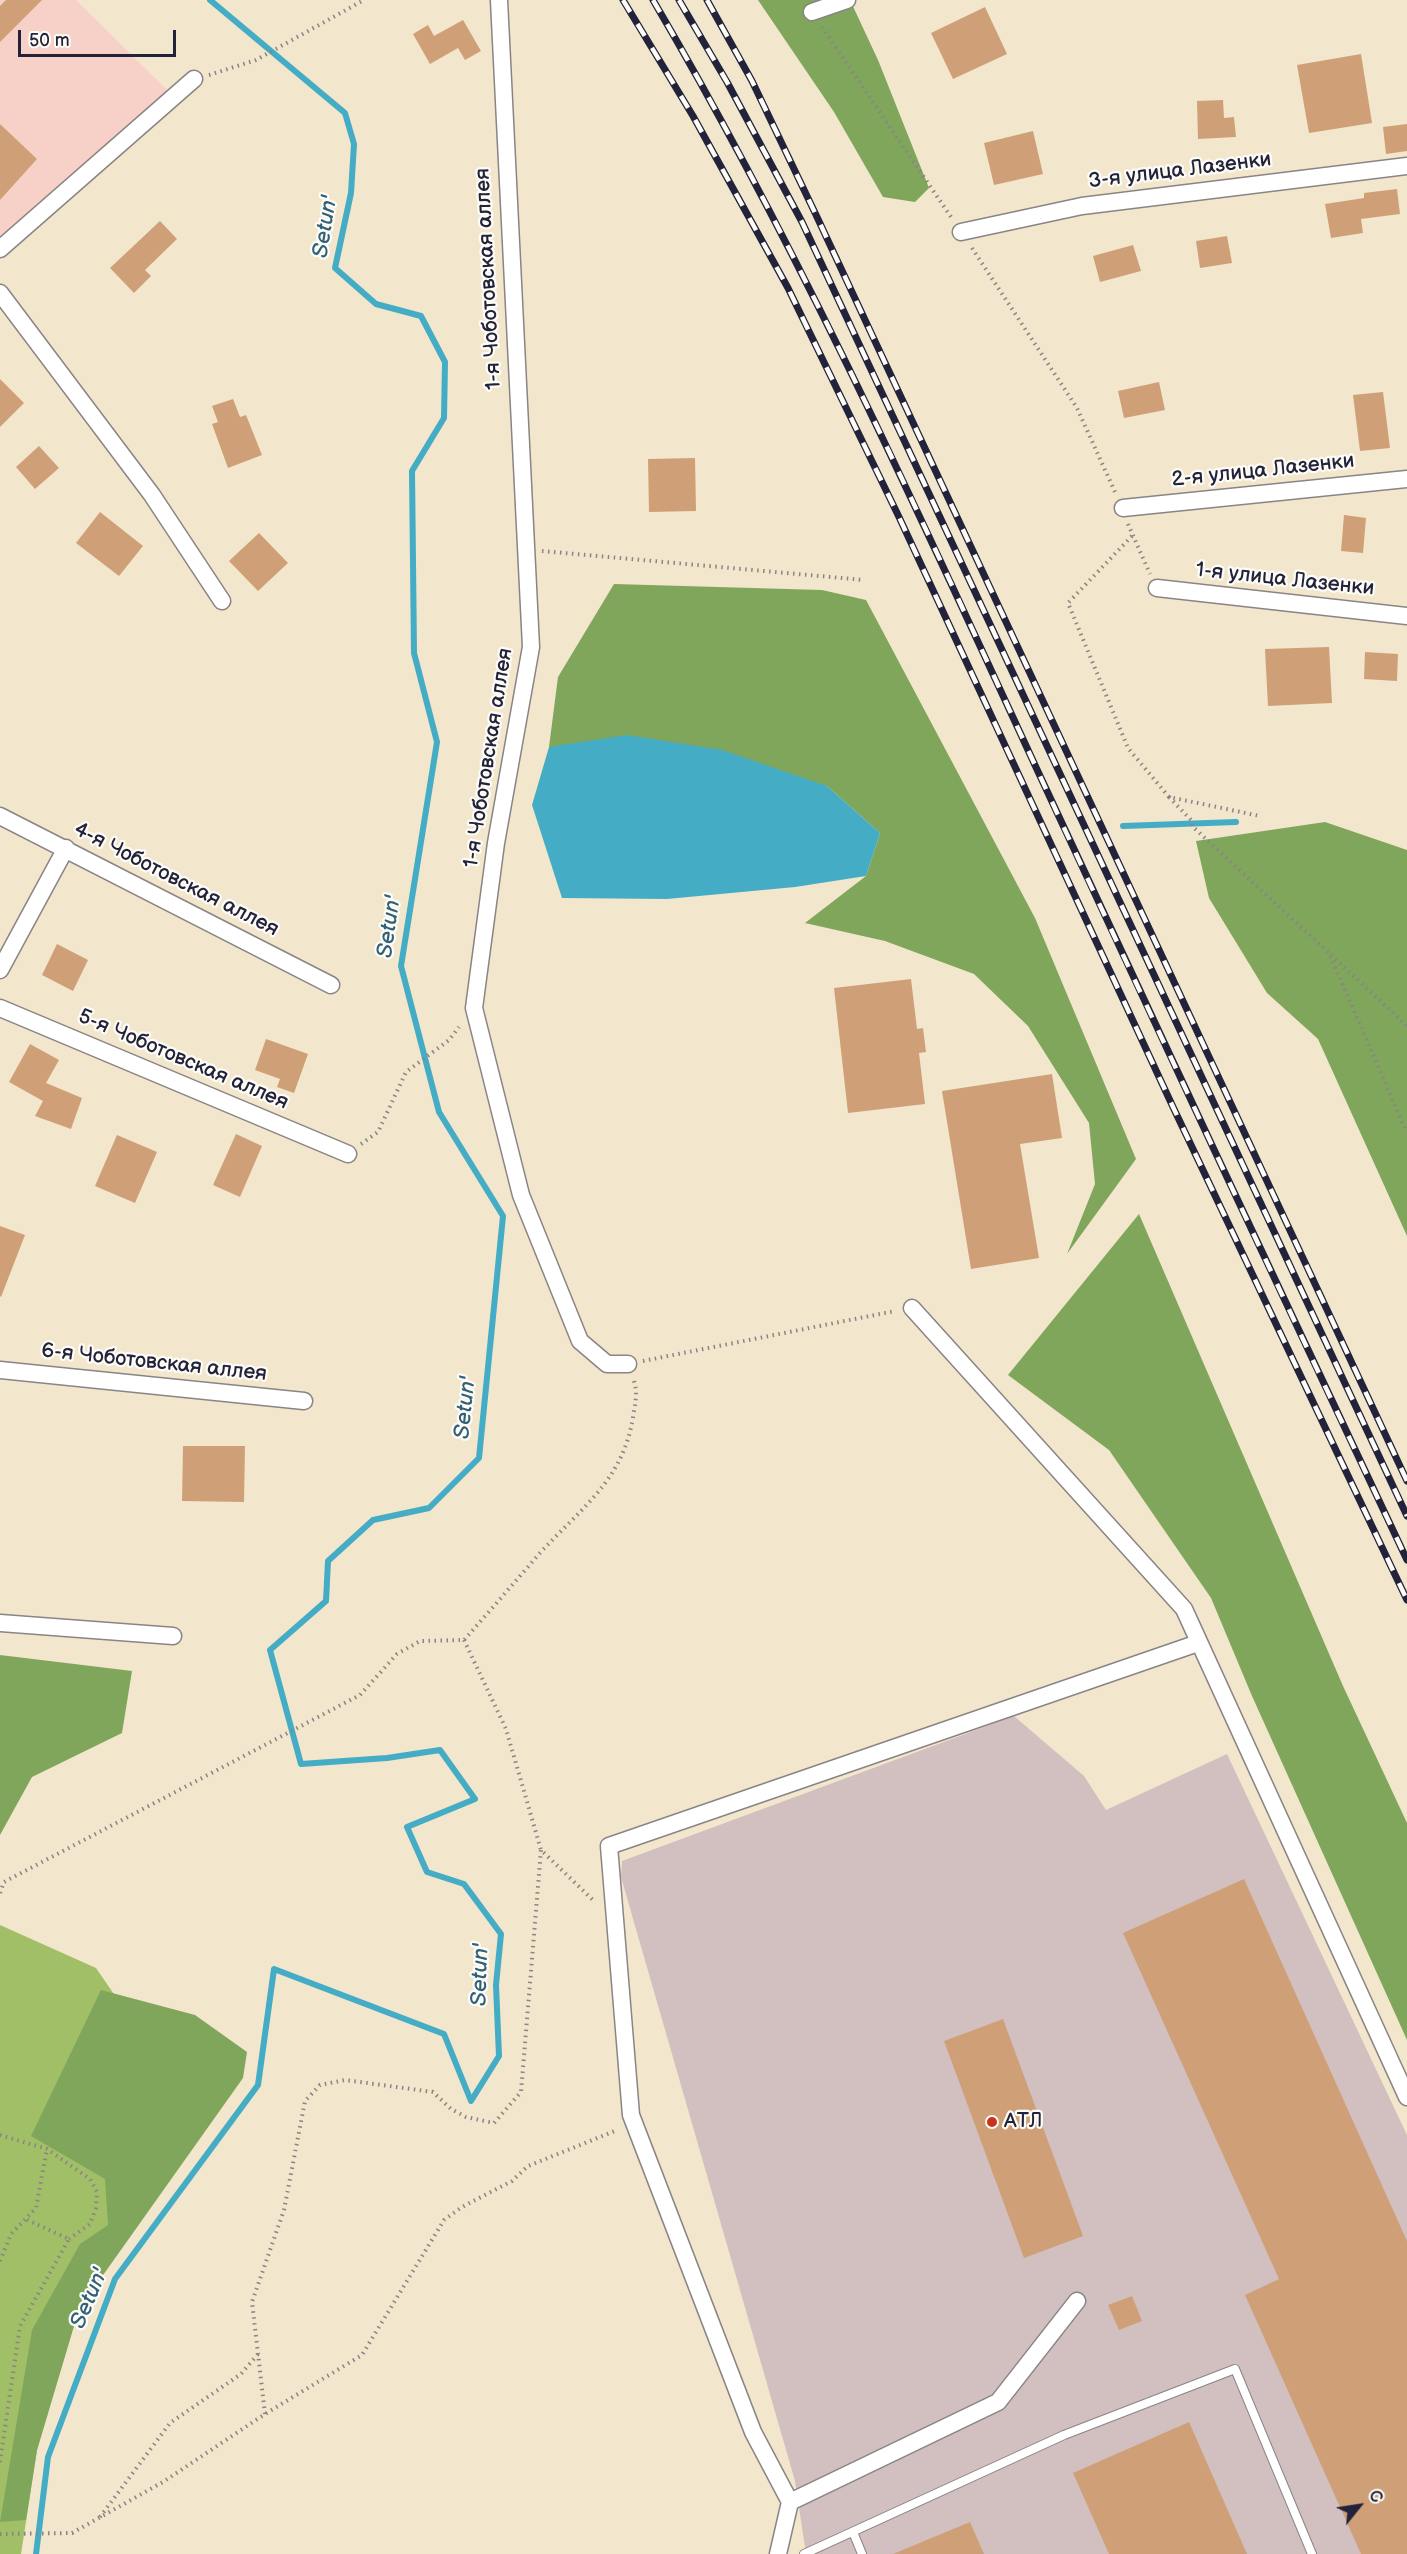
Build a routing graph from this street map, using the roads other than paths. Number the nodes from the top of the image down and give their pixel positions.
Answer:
1 (498, 0) edge
2 (847, 0) edge
3 (812, 12) road end
4 (194, 79) road end
5 (1407, 166) edge
6 (961, 232) road end
7 (0, 249) edge
8 (0, 293) edge
9 (1407, 479) edge
10 (1123, 508) road end
11 (1157, 588) road end
12 (222, 601) dead end
13 (1407, 616) edge
14 (0, 816) edge
15 (66, 848) junction
16 (0, 970) edge
17 (331, 985) dead end
18 (0, 1008) edge
19 (348, 1154) road end
20 (912, 1308) road end
21 (628, 1364) road end
22 (0, 1370) edge
23 (304, 1401) dead end
24 (0, 1623) edge
25 (173, 1636) dead end
26 (1198, 1643) junction
27 (1407, 2097) edge
28 (1077, 2301) dead end
29 (790, 2502) junction
30 (853, 2532) junction
31 (778, 2554) edge
32 (804, 2554) edge
33 (862, 2554) edge
34 (1312, 2554) edge

1 - 21 street, 1-я Чоботовская аллея
2 - 3 street
4 - 7 street
5 - 6 street, 3-я улица Лазенки
8 - 12 street
9 - 10 street, 2-я улица Лазенки
11 - 13 street, 1-я улица Лазенки
14 - 15 street, 4-я Чоботовская аллея
15 - 16 street
15 - 17 street, 4-я Чоботовская аллея
18 - 19 street, 5-я Чоботовская аллея
20 - 26 street
22 - 23 street, 6-я Чоботовская аллея
24 - 25 street
26 - 27 street
26 - 29 street
28 - 29 street
29 - 31 street
30 - 32 lane
30 - 33 lane
30 - 34 lane

